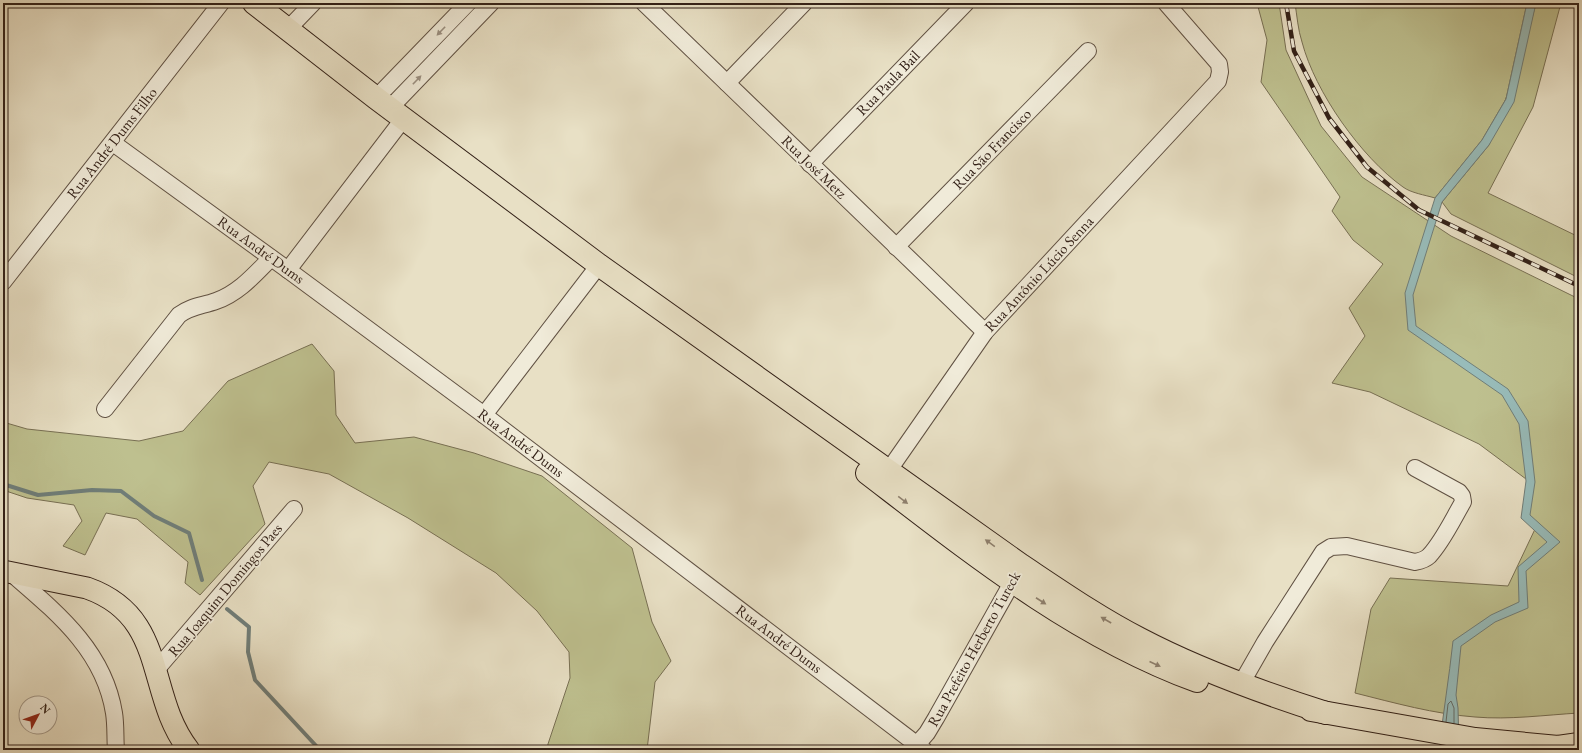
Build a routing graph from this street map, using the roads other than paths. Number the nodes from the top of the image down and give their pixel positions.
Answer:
1 (221, 3) edge
2 (254, 3) edge
3 (313, 3) edge
4 (468, 3) edge
5 (491, 3) edge
6 (644, 3) edge
7 (804, 3) edge
8 (966, 3) edge
9 (1166, 3) edge
10 (288, 29) junction
11 (1088, 51) dead end
12 (727, 83) junction
13 (390, 108) junction
14 (113, 143) junction
15 (810, 164) junction
16 (896, 247) junction
17 (271, 258) junction
18 (598, 265) junction
19 (288, 270) junction
20 (3, 282) edge
21 (985, 332) junction
22 (106, 409) dead end
23 (484, 415) junction
24 (1415, 468) dead end
25 (884, 476) junction
26 (294, 509) dead end
27 (7, 572) edge
28 (1017, 574) junction
29 (156, 670) junction
30 (1241, 684) junction
31 (1326, 713) junction
32 (1579, 744) edge
33 (918, 748) edge
34 (1560, 748) edge
35 (116, 750) edge
36 (189, 750) edge

1 - 14 street, Rua André Dums Filho
2 - 10 highway
3 - 10 street
4 -> 13 street
13 -> 5 street
6 - 12 street, Rua José Metz
7 - 12 street
8 - 15 street, Rua Paula Bail
9 - 21 street, Rua Antônio Lúcio Senna
10 - 13 highway
11 - 16 street, Rua São Francisco
12 - 15 street, Rua José Metz
13 - 18 highway
13 - 19 street
14 - 17 street, Rua André Dums
14 - 20 street, Rua André Dums Filho
15 - 16 street, Rua José Metz
16 - 21 street, Rua José Metz
17 - 19 street, Rua André Dums
17 - 22 street
18 - 23 street
18 - 25 highway
19 - 23 street, Rua André Dums
21 - 25 street, Rua Antônio Lúcio Senna
23 - 33 street, Rua André Dums
24 - 30 street
25 - 28 highway
26 - 29 street, Rua Joaquim Domingos Paes
27 - 29 main road
27 - 35 street
30 -> 28 highway
28 -> 31 highway
28 - 33 street, Rua Prefeito Herberto Tureck
29 - 36 main road
30 - 31 highway
31 - 34 highway
32 - 34 highway

